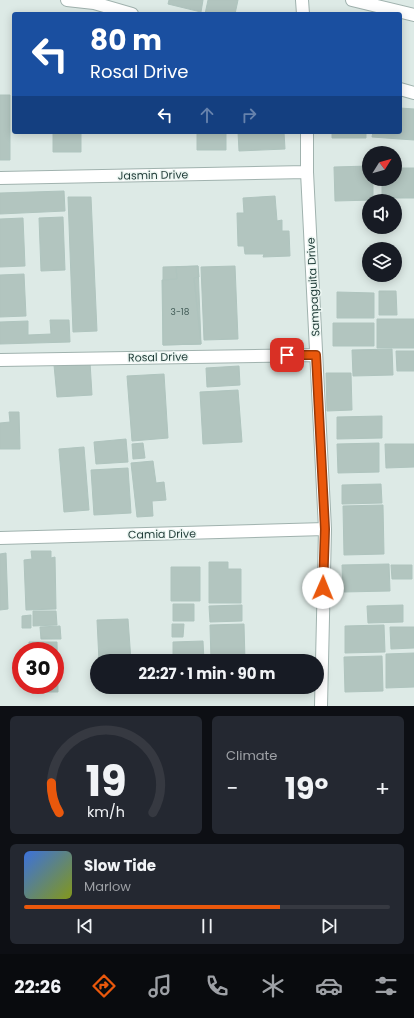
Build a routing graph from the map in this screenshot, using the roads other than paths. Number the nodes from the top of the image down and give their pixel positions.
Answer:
1 (67, 0) edge
2 (302, 0) edge
3 (352, 0) edge
4 (125, 12) edge
5 (303, 12) edge
6 (402, 12) edge
7 (402, 12) edge
8 (414, 15) edge
9 (402, 90) edge
10 (414, 93) edge
11 (307, 134) edge
12 (307, 172) junction
13 (0, 178) edge
14 (316, 355) junction
15 (0, 360) edge
16 (325, 529) junction
17 (0, 538) edge
18 (321, 706) edge

1 - 4 street
2 - 5 street
3 - 7 street
6 - 8 street
9 - 10 street
11 - 12 street, Sampaguita Drive
12 - 13 street, Jasmin Drive
12 - 14 street, Sampaguita Drive
14 - 15 street, Rosal Drive
14 - 16 street, Sampaguita Drive
16 - 17 street, Camia Drive
16 - 18 street, Sampaguita Drive

